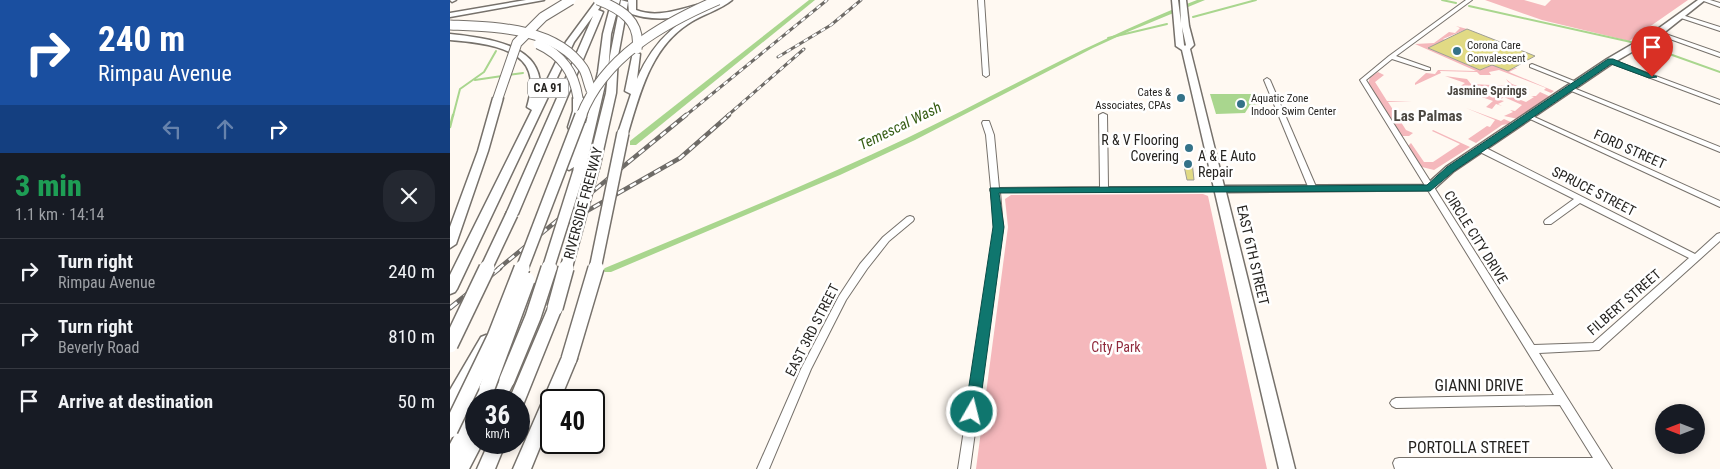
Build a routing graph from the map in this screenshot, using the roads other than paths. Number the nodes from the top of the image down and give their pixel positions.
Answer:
1 (489, 0) edge
2 (504, 0) edge
3 (534, 0) edge
4 (550, 0) edge
5 (571, 0) edge
6 (601, 0) edge
7 (616, 0) edge
8 (625, 0) edge
9 (632, 0) edge
10 (709, 0) edge
11 (718, 0) edge
12 (728, 0) edge
13 (981, 0) edge
14 (1469, 0) edge
15 (1703, 0) edge
16 (1178, 1) edge
17 (1720, 4) edge
18 (450, 7) edge
19 (450, 14) edge
20 (1680, 16) junction
21 (450, 26) edge
22 (1720, 29) edge
23 (1658, 33) junction
24 (450, 37) edge
25 (1720, 55) edge
26 (1391, 57) junction
27 (1610, 61) junction
28 (1532, 66) dead end
29 (1428, 69) dead end
30 (986, 75) dead end
31 (1267, 80) dead end
32 (1574, 86) junction
33 (1720, 102) edge
34 (1103, 115) dead end
35 (1530, 117) junction
36 (986, 123) dead end
37 (623, 133) junction
38 (1480, 149) junction
39 (1720, 150) edge
40 (568, 169) junction
41 (503, 181) junction
42 (1430, 188) junction
43 (1220, 189) junction
44 (994, 190) junction
45 (1104, 190) junction
46 (1313, 190) junction
47 (1580, 199) junction
48 (1720, 204) edge
49 (910, 219) dead end
50 (1548, 222) dead end
51 (1720, 236) edge
52 (450, 244) edge
53 (1696, 258) junction
54 (450, 289) edge
55 (450, 345) edge
56 (1530, 349) junction
57 (491, 389) edge
58 (497, 389) edge
59 (521, 389) edge
60 (556, 389) edge
61 (1562, 400) junction
62 (1396, 403) dead end
63 (450, 405) edge
64 (450, 412) edge
65 (540, 426) edge
66 (450, 430) edge
67 (465, 433) edge
68 (468, 454) edge
69 (493, 454) edge
70 (450, 461) edge
71 (1400, 466) edge
72 (1540, 466) edge
73 (1604, 467) edge
74 (460, 469) edge
75 (486, 469) edge
76 (522, 469) edge
77 (763, 469) edge
78 (964, 469) edge
79 (1287, 469) edge

1 - 18 highway
2 - 18 highway
3 - 4 highway
3 - 19 highway
5 - 52 highway, bridge
6 - 37 highway, bridge
6 - 41 highway, CA 91
6 - 55 highway, CA 91, bridge
7 - 40 highway
8 - 59 highway, RIVERSIDE FREEWAY, bridge
9 - 10 highway
10 - 64 highway, bridge
11 - 66 highway, bridge
12 - 37 highway
13 - 30 street
14 - 26 street, CIRCLE CITY DRIVE
15 - 17 street
15 - 20 main road
16 - 43 main road, EAST 6TH STREET
20 - 22 street
20 - 23 main road
21 - 40 highway, bridge
21 - 40 highway, bridge
23 - 25 street
23 - 27 main road
24 - 41 highway
26 - 29 street
26 - 42 street, CIRCLE CITY DRIVE
27 - 32 main road
27 - 33 street
28 - 32 street
31 - 46 street
32 - 35 main road
32 - 39 street
34 - 45 street
35 - 38 main road
35 - 48 street, FORD STREET
36 - 44 street
37 - 60 highway, bridge
38 - 42 main road
38 - 47 street, SPRUCE STREET
40 - 57 highway, bridge
40 - 58 highway, bridge
40 - 63 highway
41 - 54 highway
42 - 46 main road
42 - 56 street, CIRCLE CITY DRIVE
43 - 45 street
43 - 46 main road
43 - 79 main road, EAST 6TH STREET
44 - 45 street
44 - 78 street
47 - 50 street
47 - 53 street, SPRUCE STREET
49 - 77 street, EAST 3RD STREET
51 - 53 street, FILBERT STREET
53 - 56 street, FILBERT STREET
56 - 61 street, CIRCLE CITY DRIVE
61 - 62 street, GIANNI DRIVE
61 - 73 street, CIRCLE CITY DRIVE
65 - 76 highway
67 - 70 highway
68 - 74 highway
69 - 75 highway
71 - 72 street, PORTOLLA STREET
72 - 73 street

